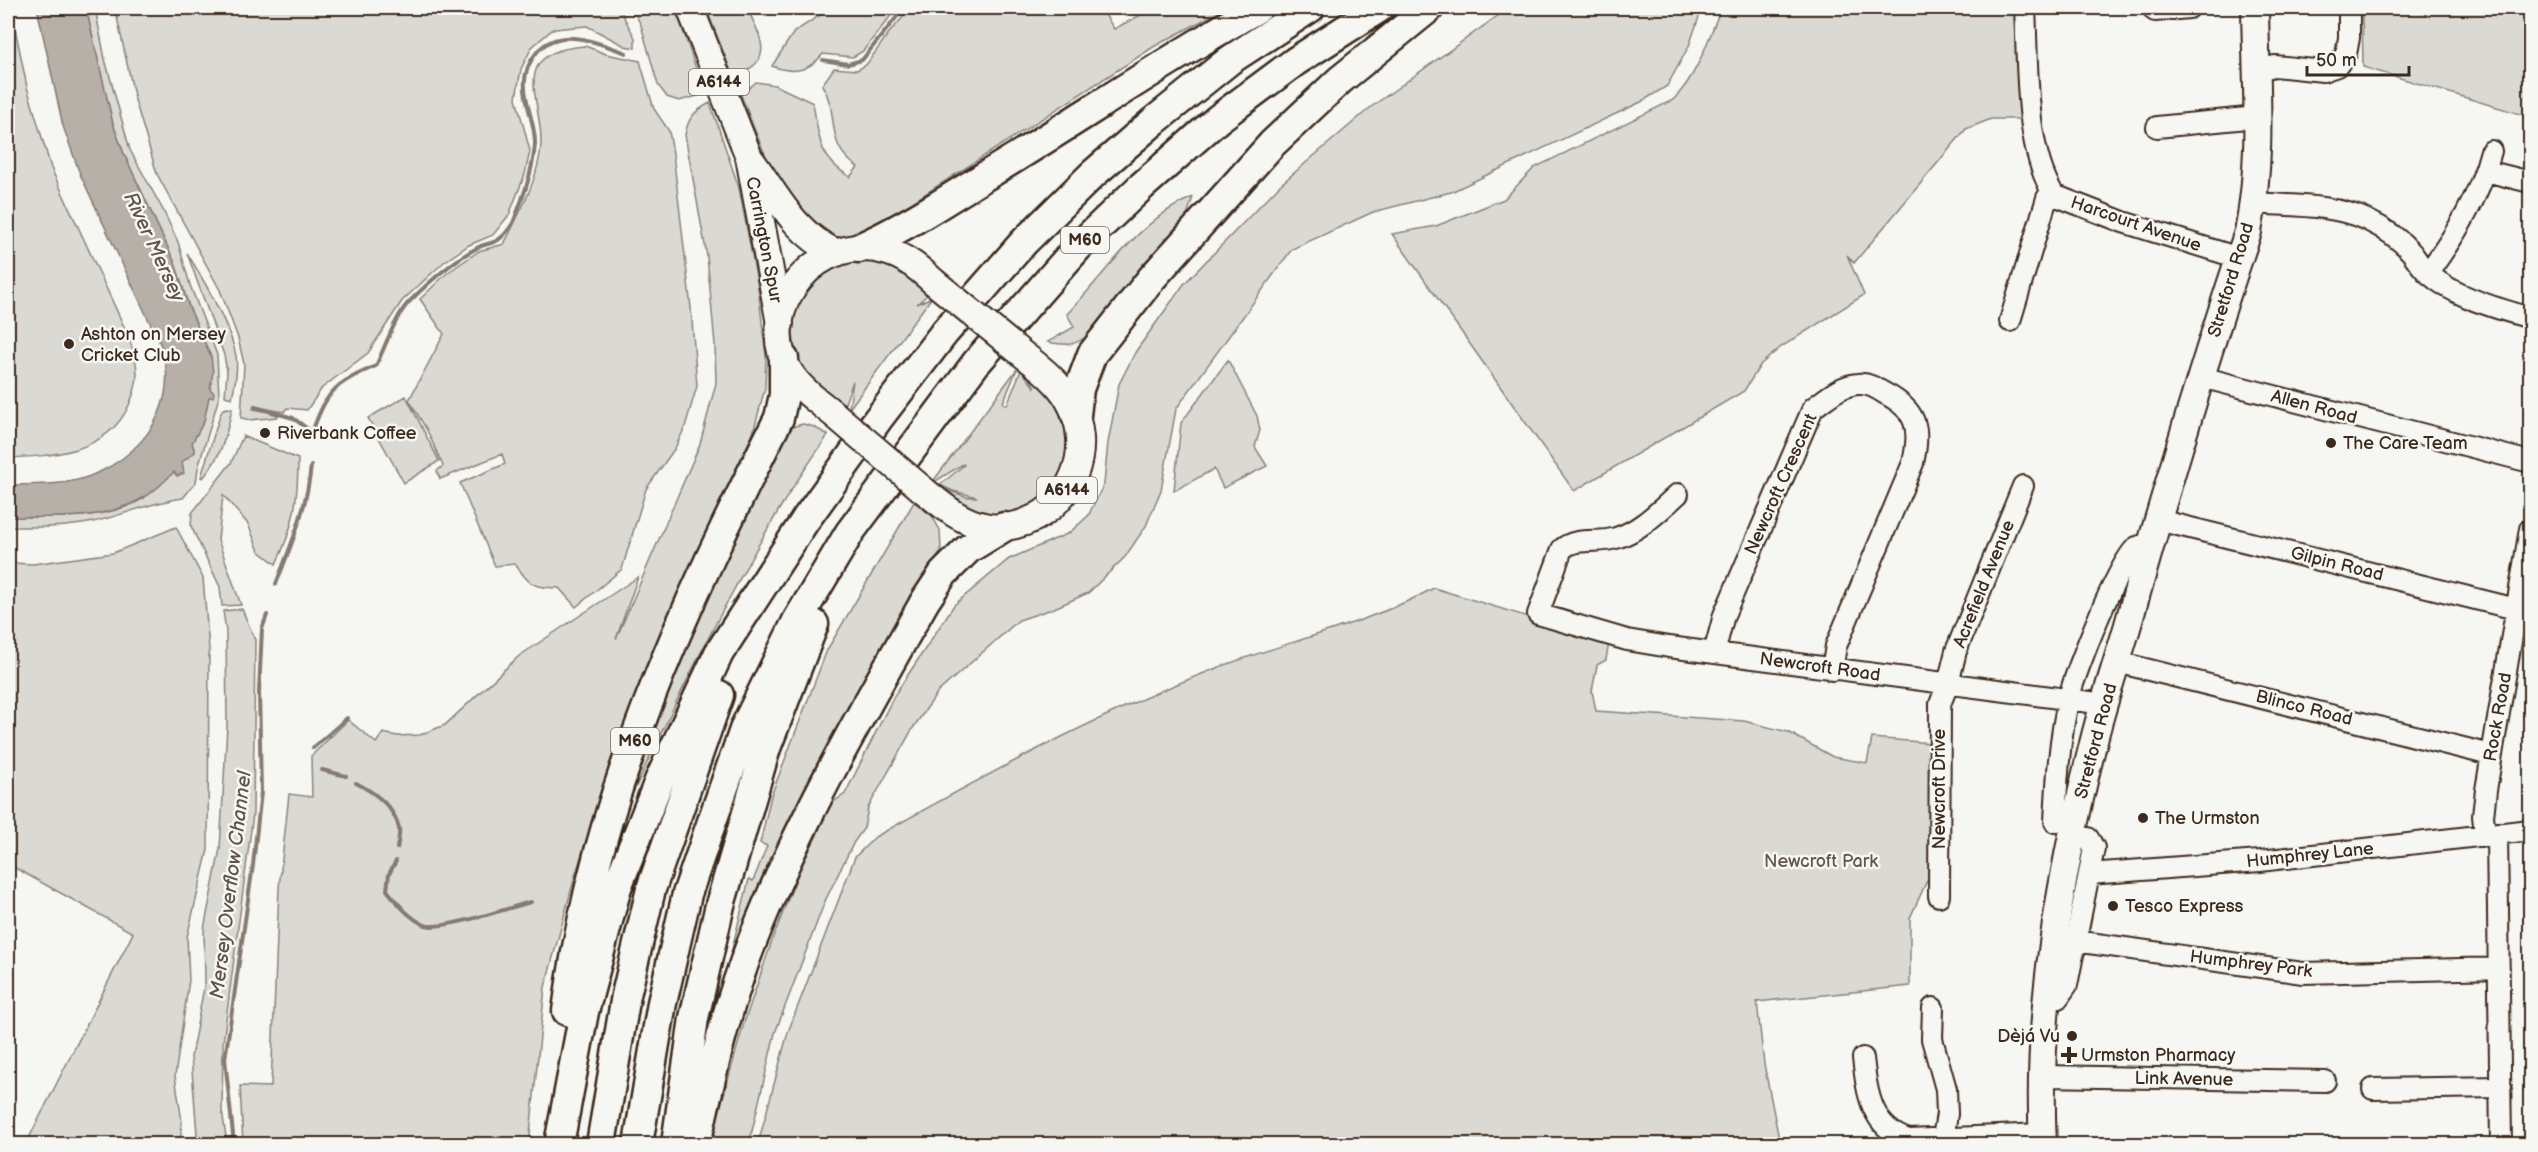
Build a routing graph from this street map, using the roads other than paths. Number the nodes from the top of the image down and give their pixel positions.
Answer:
1 (690, 8) edge
2 (1258, 8) edge
3 (1310, 8) edge
4 (1379, 8) edge
5 (1429, 8) edge
6 (2025, 8) edge
7 (2189, 8) edge
8 (2255, 8) edge
9 (2349, 8) edge
10 (2155, 11) dead end
11 (2256, 70) junction
12 (2258, 117) junction
13 (2157, 127) dead end
14 (2491, 151) dead end
15 (749, 157) junction
16 (2486, 171) junction
17 (2530, 182) edge
18 (2054, 195) junction
19 (2254, 203) junction
20 (848, 250) junction
21 (2239, 258) junction
22 (2428, 273) junction
23 (2530, 318) edge
24 (2010, 321) dead end
25 (780, 324) junction
26 (784, 359) junction
27 (2201, 377) junction
28 (1076, 415) junction
29 (2530, 462) edge
30 (2023, 486) dead end
31 (1678, 495) dead end
32 (806, 519) junction
33 (2158, 520) junction
34 (1004, 527) junction
35 (2530, 530) edge
36 (850, 532) junction
37 (2151, 544) junction
38 (2516, 609) junction
39 (1714, 653) junction
40 (2117, 662) junction
41 (1832, 670) junction
42 (1948, 684) junction
43 (2069, 698) junction
44 (2105, 704) junction
45 (2492, 754) junction
46 (2530, 830) edge
47 (2491, 834) junction
48 (2064, 841) junction
49 (2089, 874) junction
50 (1939, 896) dead end
51 (2075, 941) junction
52 (2499, 968) junction
53 (2046, 1002) junction
54 (1933, 1008) dead end
55 (1863, 1058) dead end
56 (2043, 1076) junction
57 (2325, 1081) dead end
58 (2501, 1088) junction
59 (2373, 1089) dead end
60 (1943, 1138) junction
61 (2043, 1139) edge
62 (558, 1144) edge
63 (602, 1144) edge
64 (638, 1144) edge
65 (676, 1144) edge
66 (696, 1144) edge
67 (2501, 1144) edge

1 - 15 main road, Carrington Spur / A6144
2 - 20 highway
3 - 32 highway, M60
4 - 36 highway, M60
5 - 28 highway
6 - 18 street, Harcourt Avenue
7 - 10 street
8 - 11 main road, Stretford Road
9 - 11 street
11 - 12 main road, Stretford Road
12 - 13 street
12 - 19 main road, Stretford Road
14 - 16 street
15 - 20 main road, Carrington Spur / A6144
15 - 25 main road, Carrington Spur / A6144
16 - 17 street
16 - 22 street
18 - 21 street, Harcourt Avenue
18 - 24 street
19 - 21 main road, Stretford Road
19 - 22 street
20 - 25 main road, A6144
20 - 28 main road, A6144, bridge
21 - 27 main road, Stretford Road
22 - 23 street
25 - 26 main road, A6144
26 - 34 main road, A6144, bridge
26 - 62 highway, M60
27 - 29 street, Allen Road
27 - 33 main road, Stretford Road
28 - 34 main road, A6144
30 - 42 street, Acrefield Avenue
31 - 39 street, Newcroft Road
32 - 62 highway, M60
32 - 63 highway, M60
33 - 37 main road, Stretford Road
33 - 38 street, Gilpin Road
34 - 66 highway
35 - 38 street, Rock Road
36 - 64 highway, M60
36 - 65 highway, M60
37 - 40 main road, Stretford Road
37 - 43 street, Stretford Road
38 - 45 street, Rock Road
39 - 41 street, Newcroft Road
39 - 41 street, Newcroft Crescent
40 - 44 main road, Stretford Road
40 - 45 street, Blinco Road
41 - 42 street, Newcroft Road
42 - 43 street, Newcroft Road
42 - 50 street, Newcroft Drive
43 - 44 street, Newcroft Road
43 - 48 street, Stretford Road
44 - 48 main road, Stretford Road
45 - 47 street, Rock Road
46 - 47 street, Humphrey Lane
47 - 49 street, Humphrey Lane
47 - 52 street
48 - 49 street
48 - 53 main road, Stretford Road
49 - 51 street
51 - 52 street, Humphrey Park
51 - 53 street
52 - 58 street
53 - 56 main road, Stretford Road
54 - 60 street
55 - 60 street
56 - 57 street, Link Avenue
56 - 61 main road, Stretford Road
58 - 59 street
58 - 67 street
60 - 61 street

